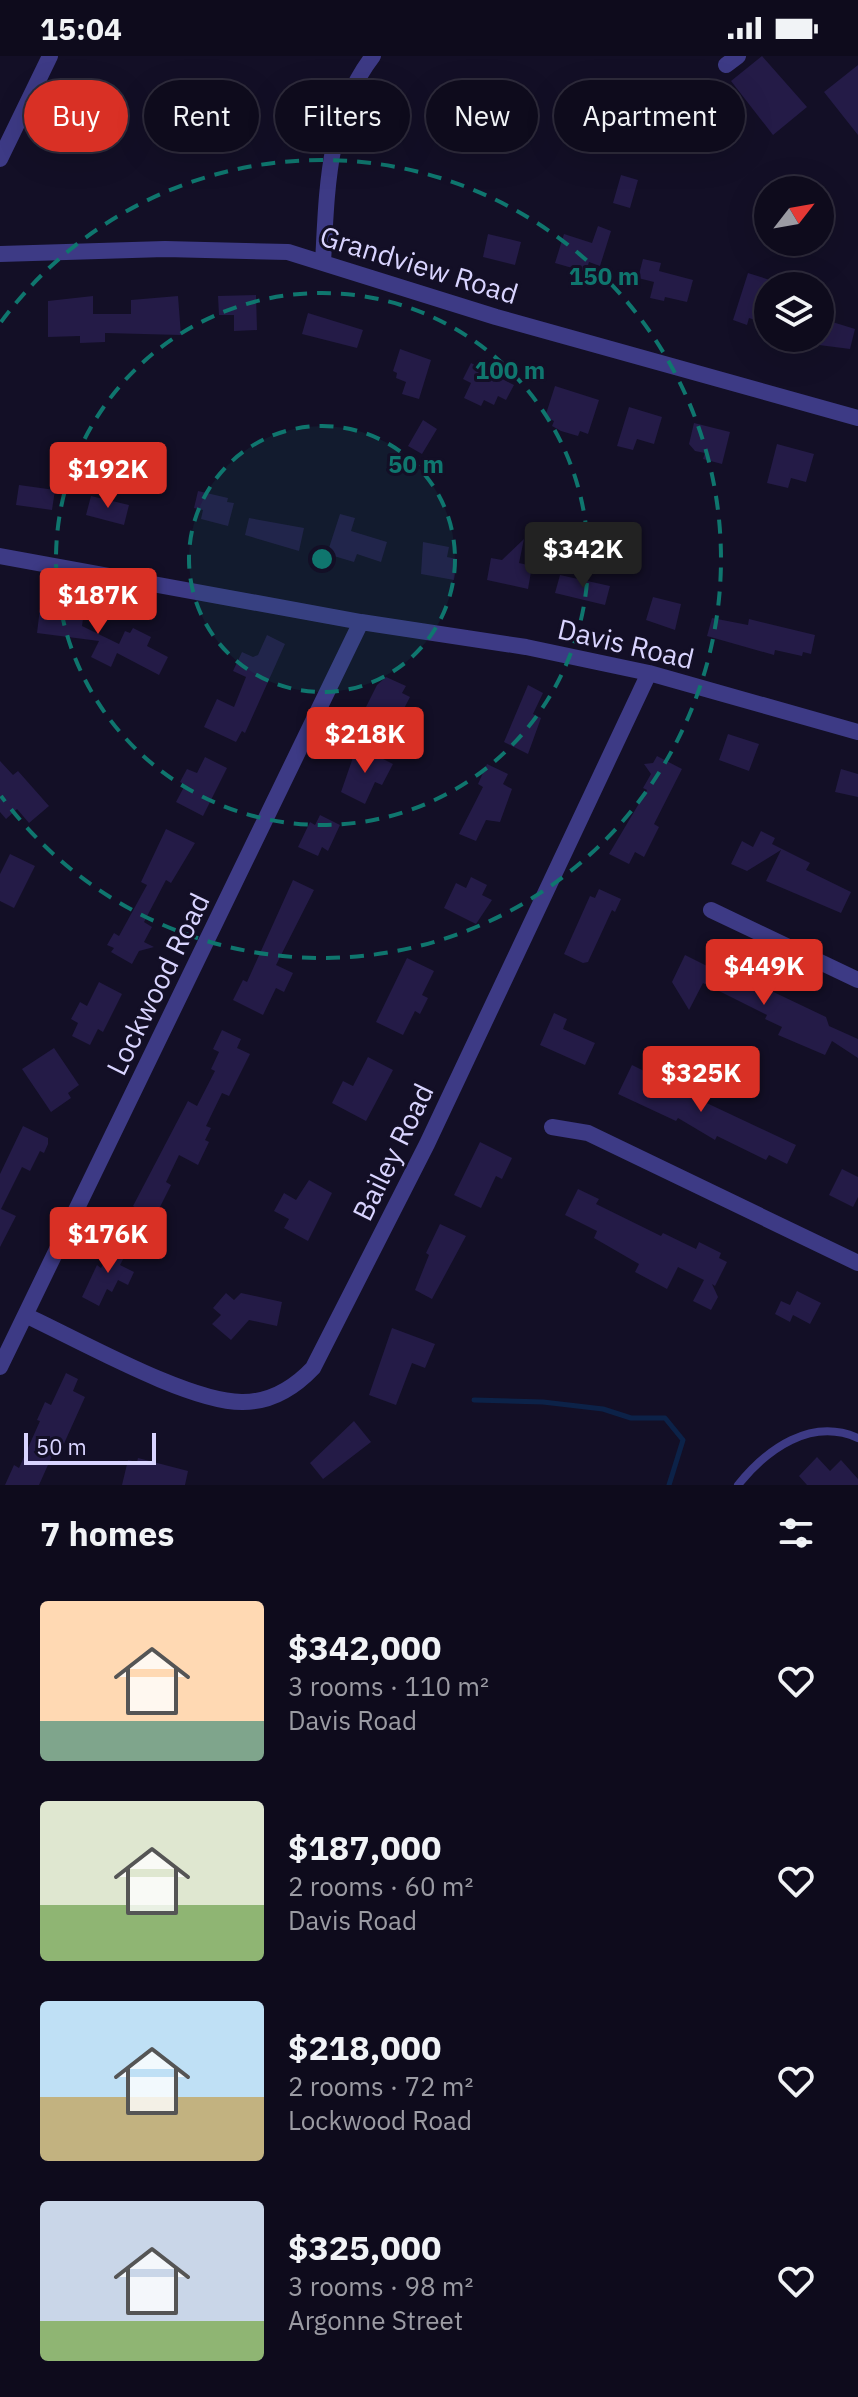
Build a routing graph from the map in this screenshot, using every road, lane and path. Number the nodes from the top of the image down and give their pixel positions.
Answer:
1 (50, 56) edge
2 (373, 56) edge
3 (0, 159) edge
4 (0, 254) edge
5 (323, 263) junction
6 (858, 418) edge
7 (0, 556) edge
8 (361, 622) junction
9 (649, 673) junction
10 (858, 732) edge
11 (711, 910) dead end
12 (858, 980) edge
13 (552, 1127) dead end
14 (858, 1263) edge
15 (27, 1316) junction
16 (0, 1367) edge
17 (858, 1438) edge
18 (738, 1485) edge

1 - 3 street
2 - 5 street
4 - 5 street, Grandview Road
5 - 6 street, Grandview Road
7 - 8 street, Davis Road
8 - 9 street, Davis Road
8 - 15 street, Lockwood Road
9 - 10 street, Davis Road
9 - 15 street, Bailey Road
11 - 12 street
13 - 14 street
15 - 16 street, Lockwood Road
17 - 18 lane

